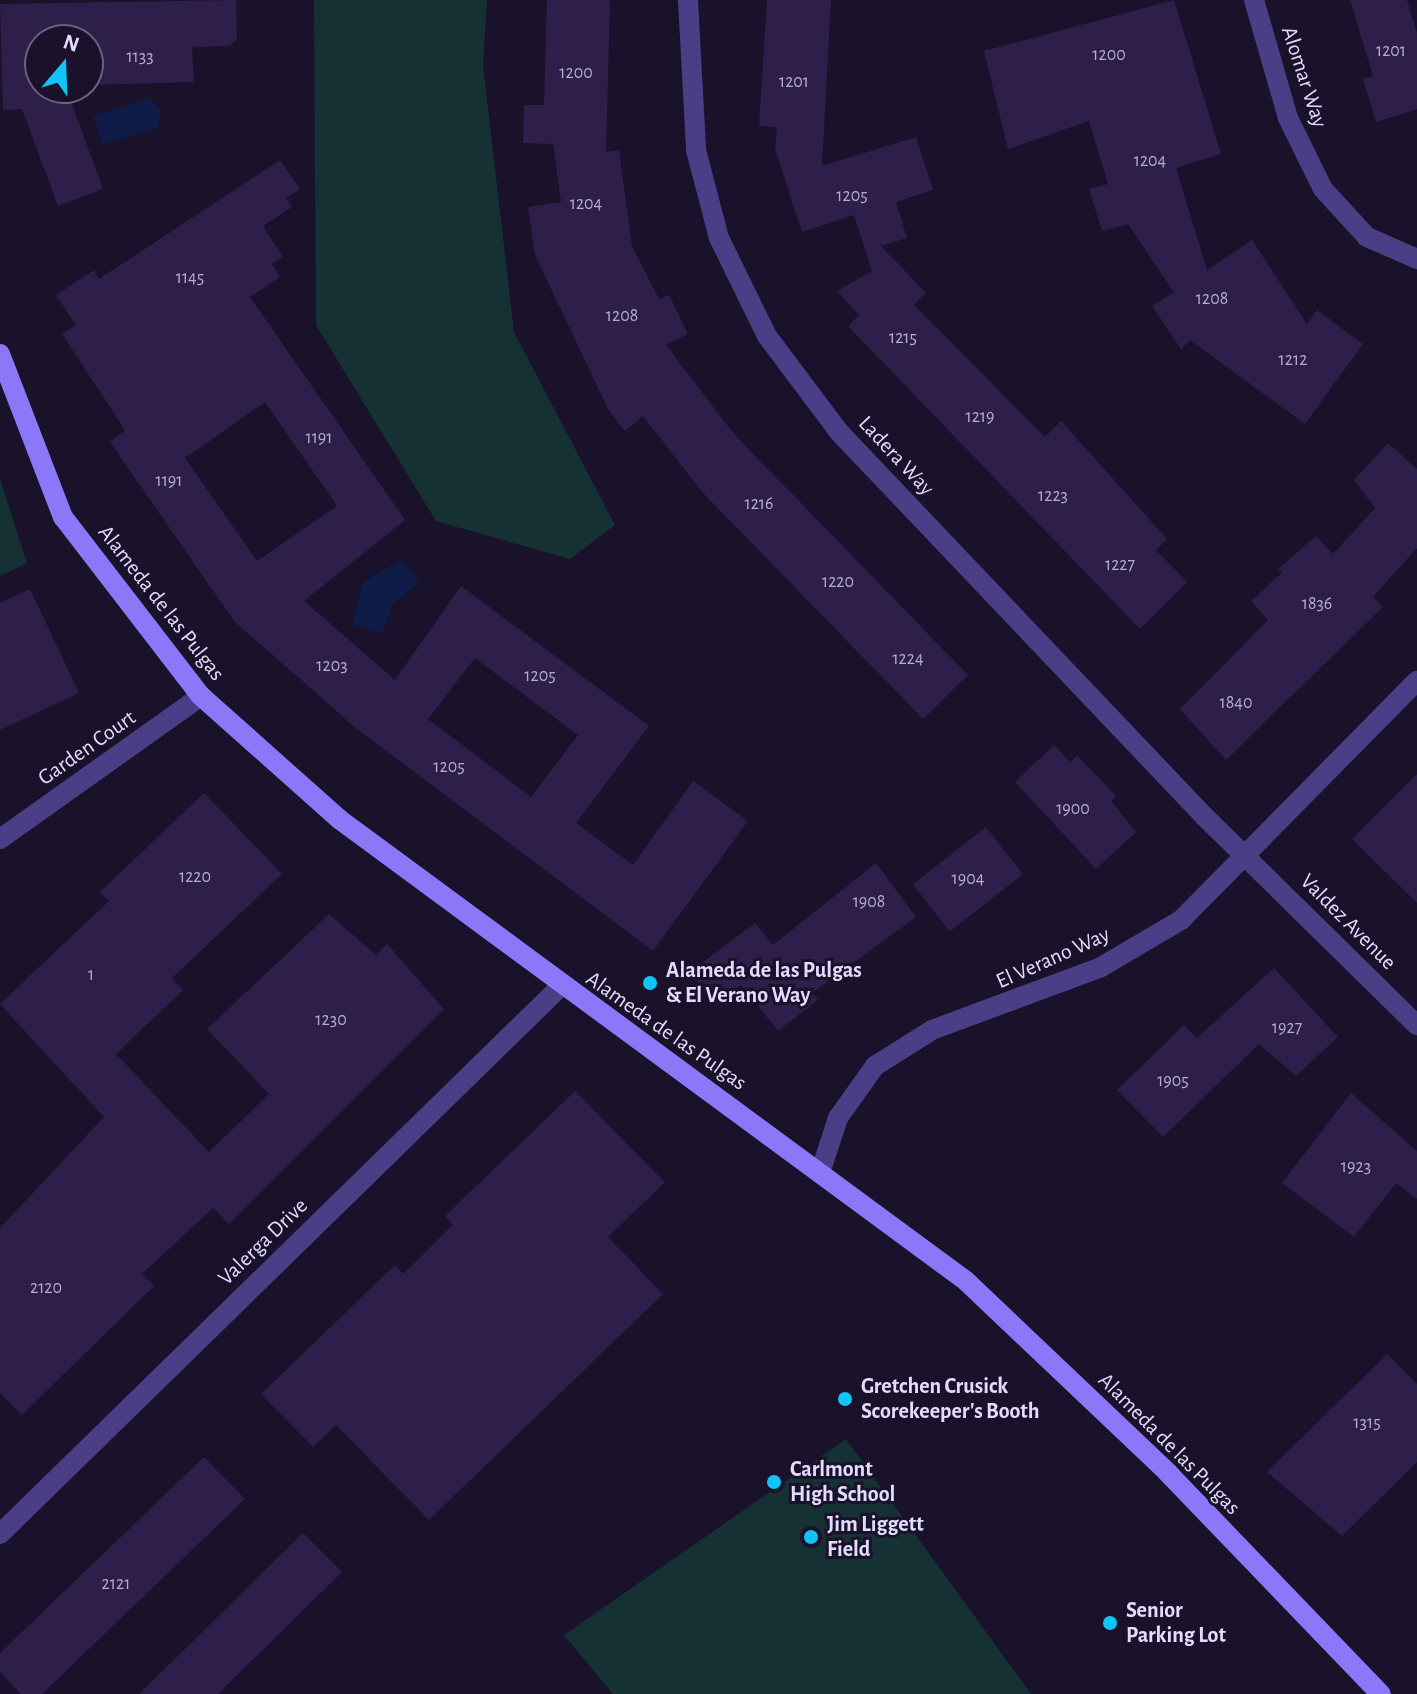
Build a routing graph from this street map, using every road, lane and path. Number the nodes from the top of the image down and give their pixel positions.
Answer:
1 (688, 0) edge
2 (1254, 0) edge
3 (1417, 259) edge
4 (0, 354) edge
5 (1417, 681) edge
6 (201, 696) junction
7 (0, 839) edge
8 (1245, 852) junction
9 (561, 986) junction
10 (1417, 1025) edge
11 (821, 1170) junction
12 (0, 1534) edge
13 (1381, 1694) edge

1 - 8 street, Ladera Way
2 - 3 street, Alomar Way
4 - 6 main road, Alameda de las Pulgas
5 - 8 street, El Verano Way
6 - 7 street, Garden Court
6 - 9 main road, Alameda de las Pulgas
8 - 10 street, Valdez Avenue
8 - 11 street, El Verano Way
9 - 11 main road, Alameda de las Pulgas
9 - 12 street, Valerga Drive
11 - 13 main road, Alameda de las Pulgas

